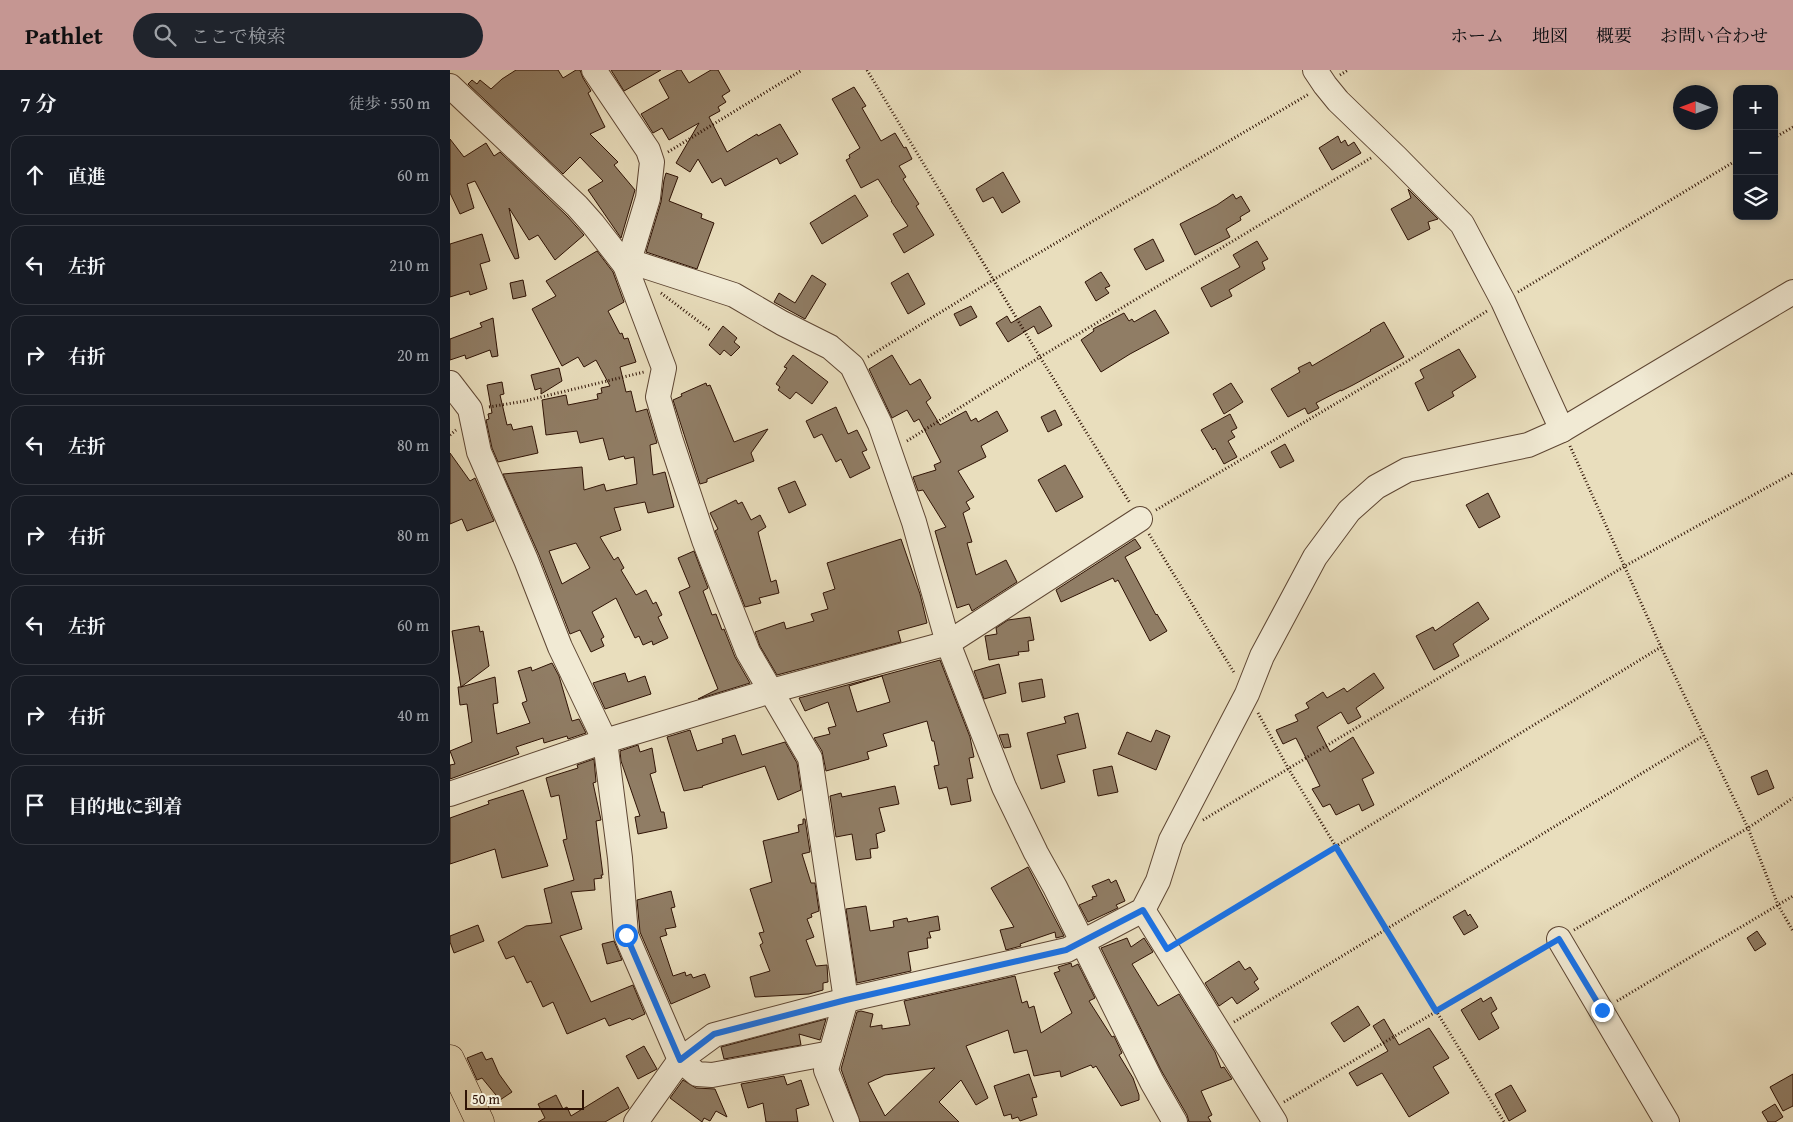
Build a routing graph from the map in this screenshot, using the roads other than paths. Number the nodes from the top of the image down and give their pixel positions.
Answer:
1 (594, 70) edge
2 (1320, 78) edge
3 (450, 86) edge
4 (627, 263) junction
5 (1793, 292) edge
6 (450, 383) edge
7 (1562, 430) junction
8 (1140, 519) road end
9 (948, 643) junction
10 (771, 691) junction
11 (605, 741) junction
12 (450, 794) edge
13 (1143, 910) junction
14 (1559, 939) road end
15 (1083, 942) junction
16 (846, 1000) junction
17 (831, 1053) junction
18 (450, 1058) edge
19 (680, 1060) junction
20 (1272, 1117) edge
21 (480, 1122) edge
22 (636, 1122) edge
23 (847, 1122) edge
24 (1175, 1122) edge
25 (1667, 1122) edge

1 - 4 street
2 - 7 street
3 - 4 street
4 - 9 street
4 - 10 street
5 - 7 street
6 - 11 street
7 - 13 street
8 - 9 street
9 - 10 street
9 - 15 street
10 - 11 street
10 - 16 street
11 - 12 street
11 - 19 street
13 - 15 street
13 - 20 street
14 - 25 street
15 - 16 street
15 - 24 street
16 - 17 street
16 - 19 street
17 - 19 street
17 - 23 street
18 - 21 main road
19 - 22 street

